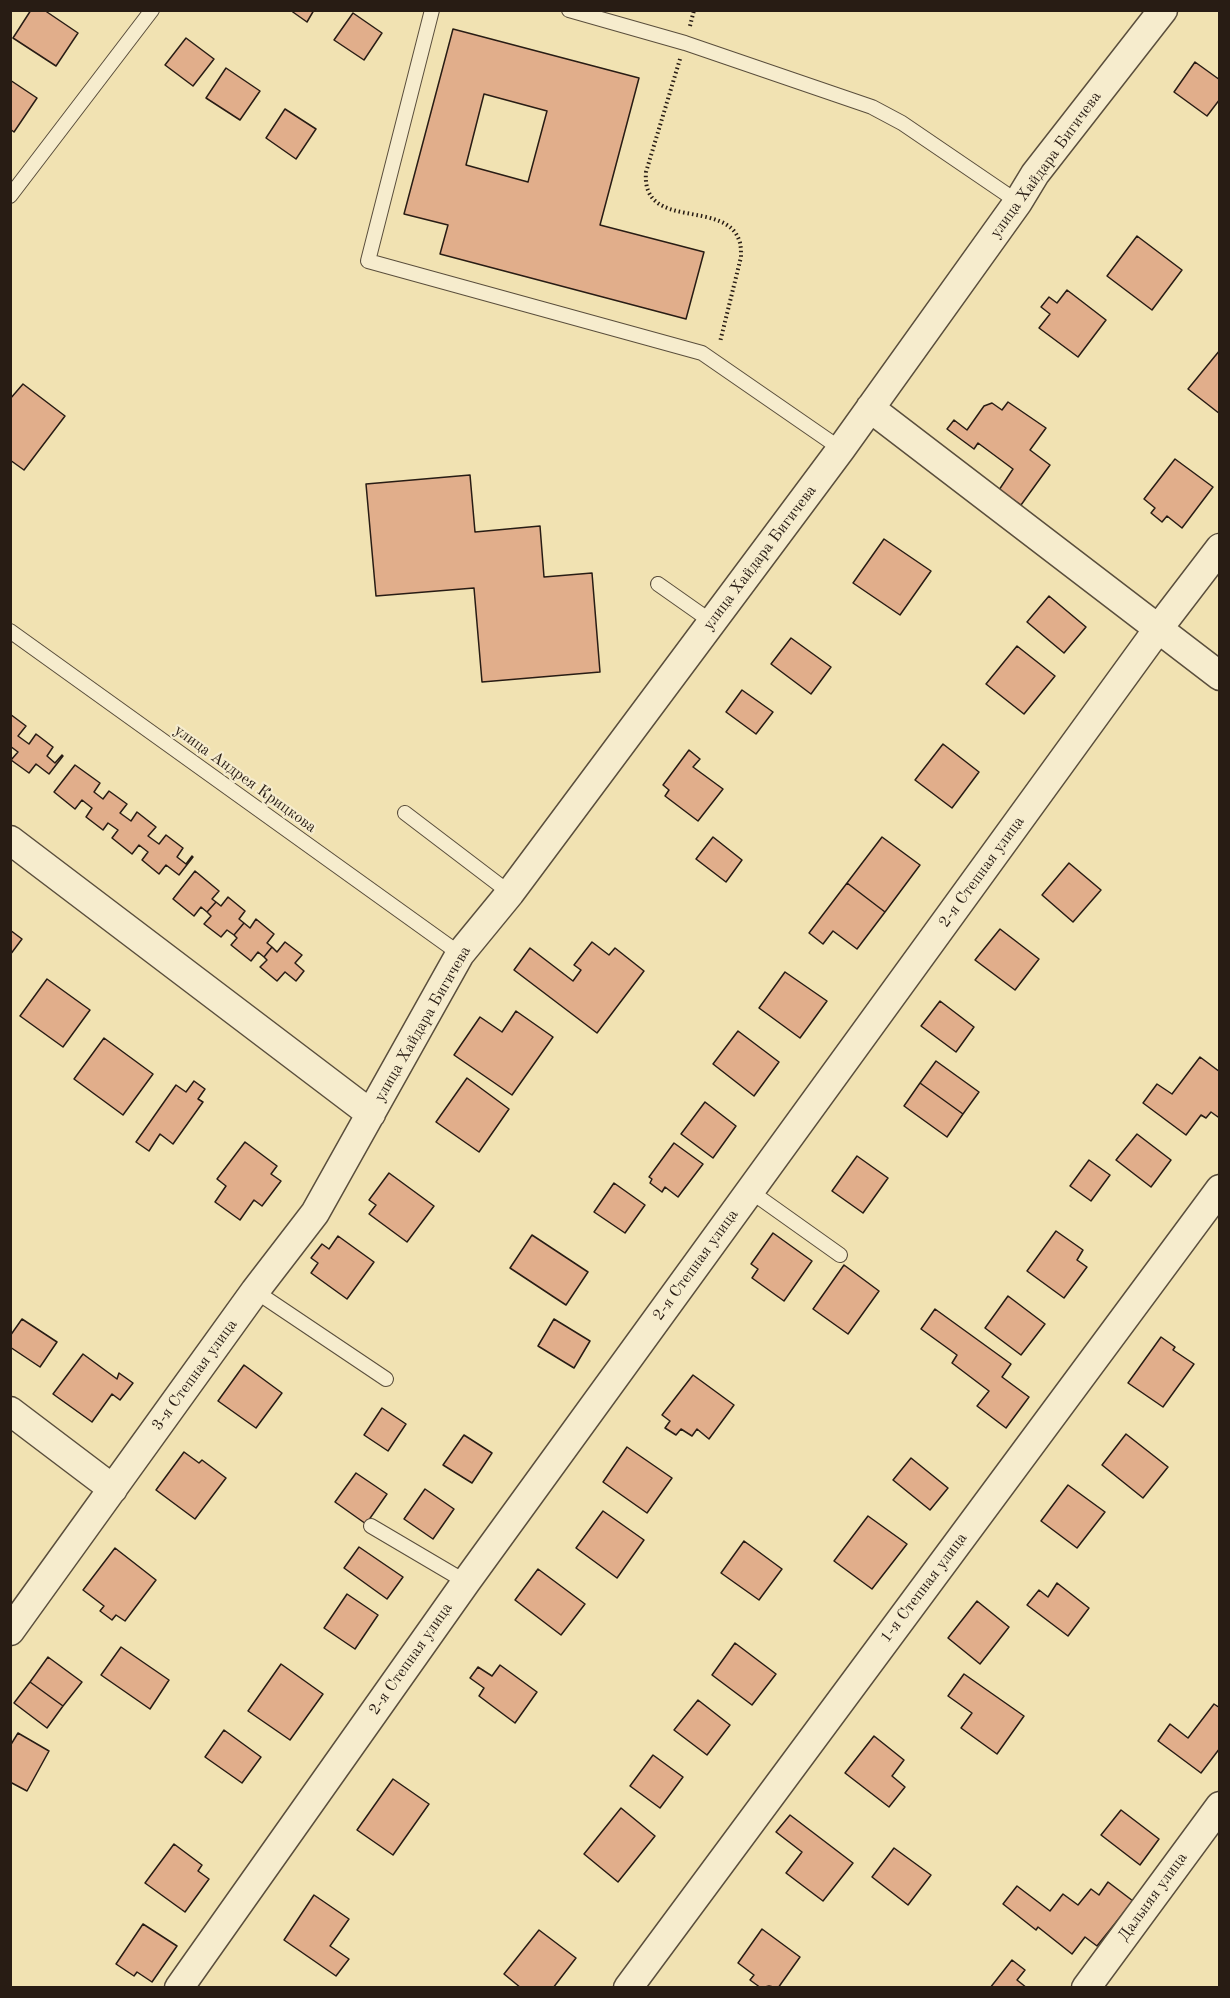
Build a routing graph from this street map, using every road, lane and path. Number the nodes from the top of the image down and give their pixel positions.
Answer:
1 (152, 10) edge
2 (432, 10) edge
3 (569, 10) edge
4 (694, 10) edge
5 (1150, 15) edge
6 (685, 43) junction
7 (10, 196) edge
8 (1018, 202) junction
9 (702, 353) junction
10 (870, 408) junction
11 (841, 449) junction
12 (1220, 548) edge
13 (658, 584) dead end
14 (712, 622) junction
15 (1158, 629) junction
16 (10, 631) edge
17 (1220, 676) edge
18 (405, 813) dead end
19 (10, 840) edge
20 (510, 893) junction
21 (460, 954) junction
22 (371, 1114) junction
23 (1220, 1189) edge
24 (750, 1191) junction
25 (840, 1255) dead end
26 (255, 1291) junction
27 (386, 1379) dead end
28 (10, 1411) edge
29 (112, 1490) junction
30 (371, 1526) dead end
31 (466, 1582) junction
32 (10, 1631) edge
33 (1220, 1806) edge
34 (178, 1988) edge
35 (627, 1988) edge
36 (1086, 1988) edge

1 - 7 lane
2 - 9 lane
3 - 6 lane
4 - 6 path
5 - 8 street, улица Хайдара Бигичева
6 - 8 lane
6 - 9 path
8 - 10 street, улица Хайдара Бигичева
9 - 11 lane
10 - 11 street, улица Хайдара Бигичева
10 - 15 street
11 - 14 street, улица Хайдара Бигичева
12 - 15 street, 2-я Степная улица
13 - 14 lane
14 - 20 street, улица Хайдара Бигичева
15 - 17 street
15 - 24 street, 2-я Степная улица
16 - 21 lane, улица Андрея Крицкова
18 - 20 lane
19 - 22 street
20 - 21 street, улица Хайдара Бигичева
21 - 22 street, улица Хайдара Бигичева
22 - 26 street, 3-я Степная улица
23 - 35 street, 1-я Степная улица
24 - 25 lane
24 - 31 street, 2-я Степная улица
26 - 27 lane
26 - 29 street, 3-я Степная улица
28 - 29 street
29 - 32 street, 3-я Степная улица
30 - 31 lane
31 - 34 street, 2-я Степная улица
33 - 36 street, Дальняя улица

